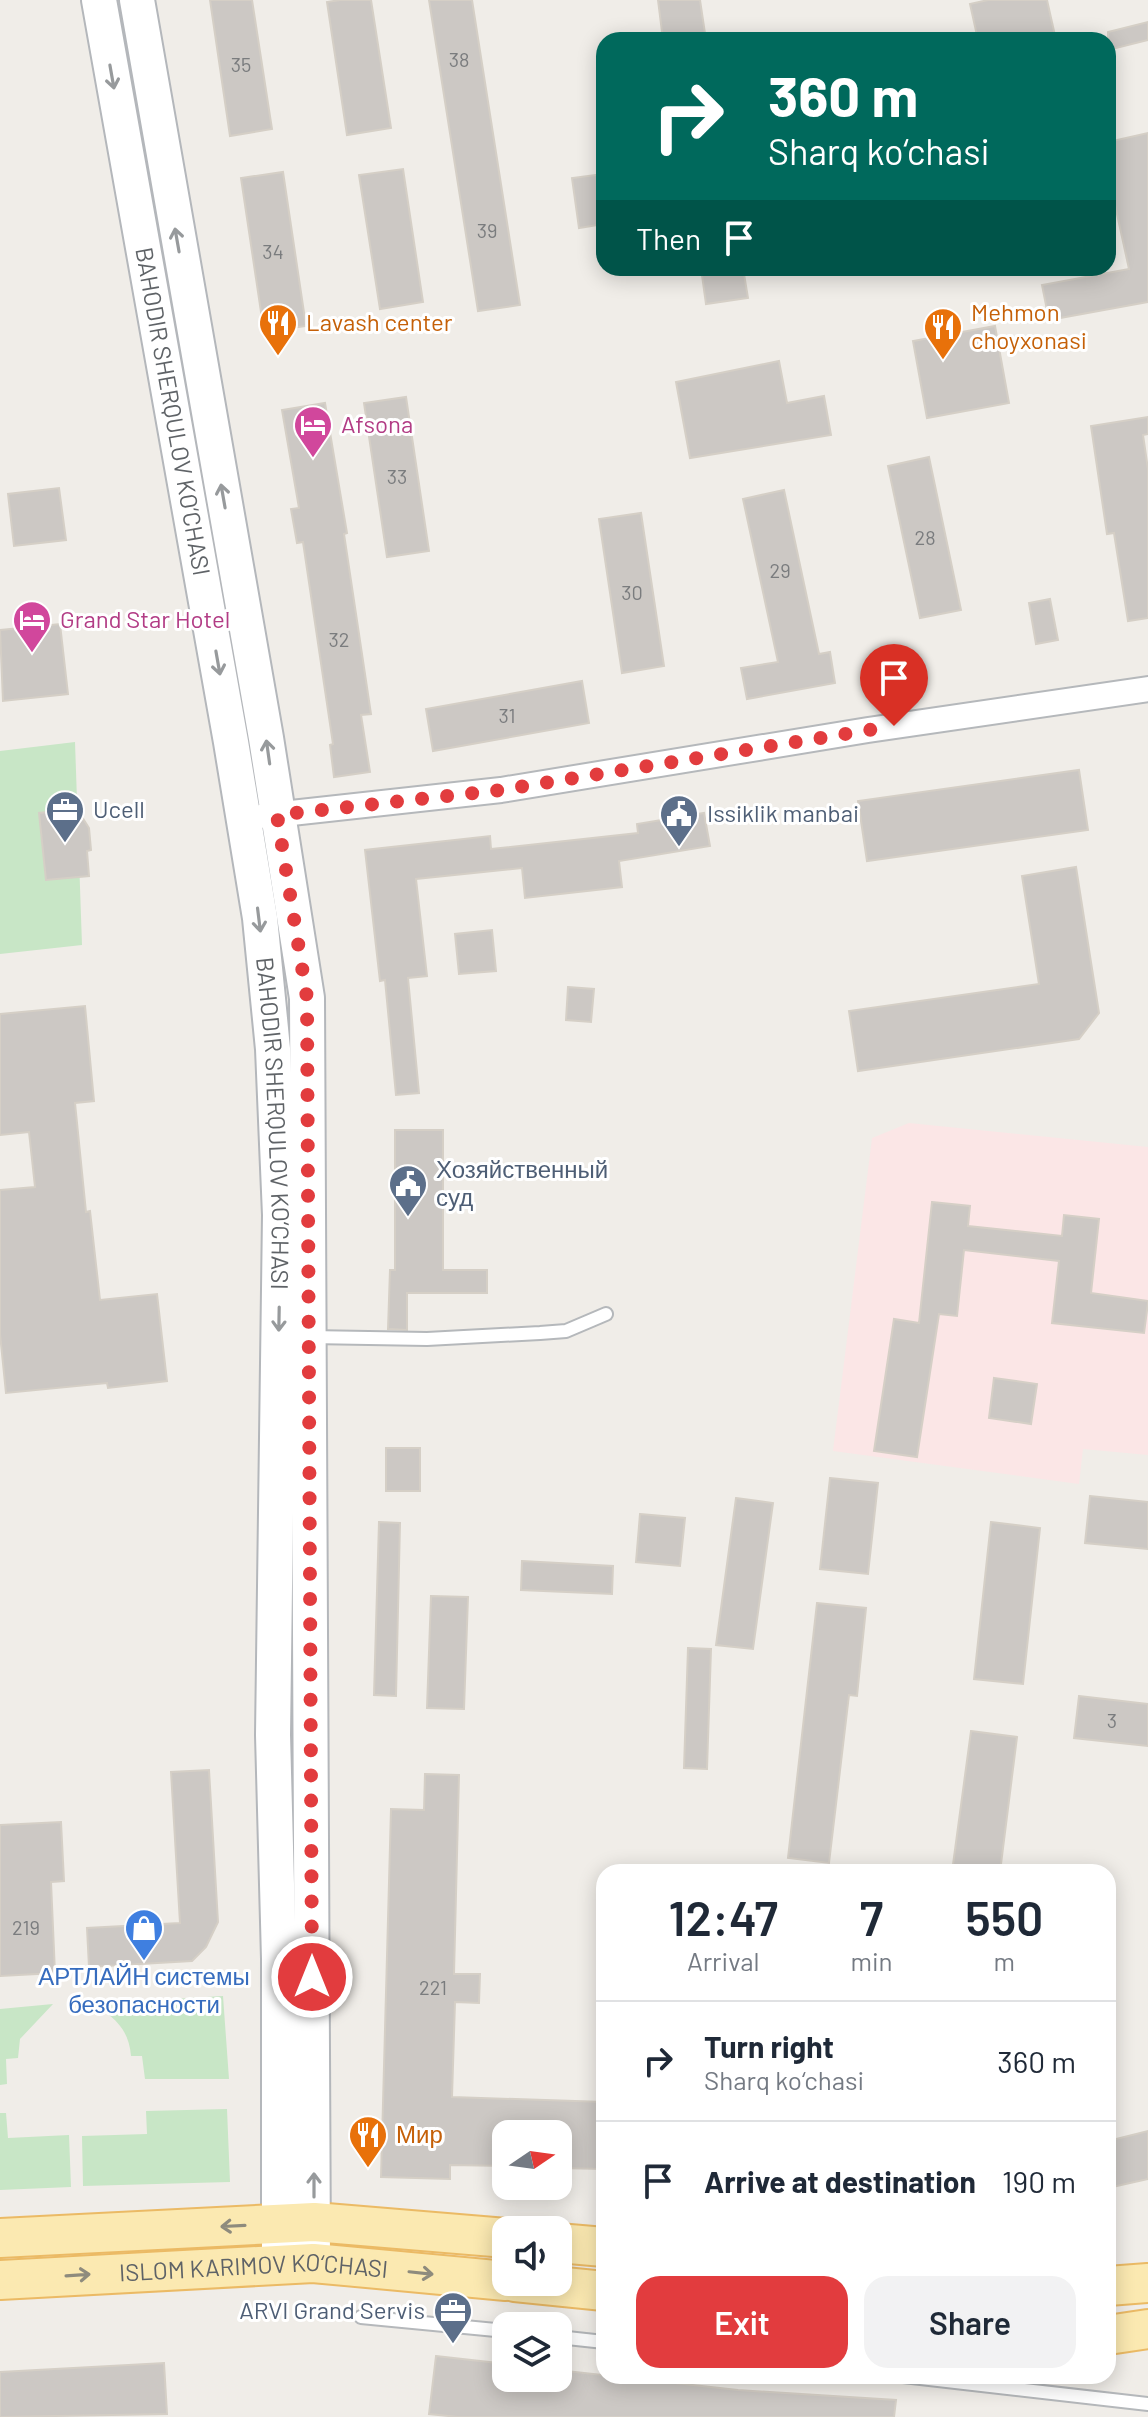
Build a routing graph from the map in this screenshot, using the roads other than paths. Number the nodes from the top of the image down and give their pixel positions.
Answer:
1 (99, 0) edge
2 (137, 0) edge
3 (1148, 689) edge
4 (260, 817) junction
5 (606, 1314) dead end
6 (310, 1337) junction
7 (296, 2222) junction
8 (492, 2237) edge
9 (0, 2238) edge
10 (572, 2244) edge
11 (596, 2246) edge
12 (296, 2263) junction
13 (0, 2280) edge
14 (492, 2280) edge
15 (1148, 2283) edge
16 (1116, 2285) edge
17 (572, 2288) edge
18 (596, 2290) edge
19 (361, 2317) dead end
20 (1148, 2329) edge
21 (492, 2330) edge
22 (1116, 2334) edge
23 (572, 2339) edge
24 (596, 2341) edge
25 (973, 2384) edge
26 (1148, 2404) edge

1 -> 4 main road, BAHODIR SHERQULOV KO‘CHASI
4 -> 2 main road, BAHODIR SHERQULOV KO‘CHASI
3 - 4 street
4 - 6 main road, BAHODIR SHERQULOV KO‘CHASI
4 -> 7 main road, BAHODIR SHERQULOV KO‘CHASI
5 - 6 lane
7 -> 6 main road, BAHODIR SHERQULOV KO‘CHASI
7 - 8 main road, ISLOM KARIMOV KO‘CHASI
7 -> 9 main road, ISLOM KARIMOV KO‘CHASI
7 - 12 main road, BAHODIR SHERQULOV KO‘CHASI
10 - 11 main road
13 -> 12 main road, ISLOM KARIMOV KO‘CHASI
12 -> 14 main road, ISLOM KARIMOV KO‘CHASI
15 - 16 main road
17 - 18 main road
19 - 21 lane
20 - 22 main road
23 - 24 lane
25 - 26 lane

